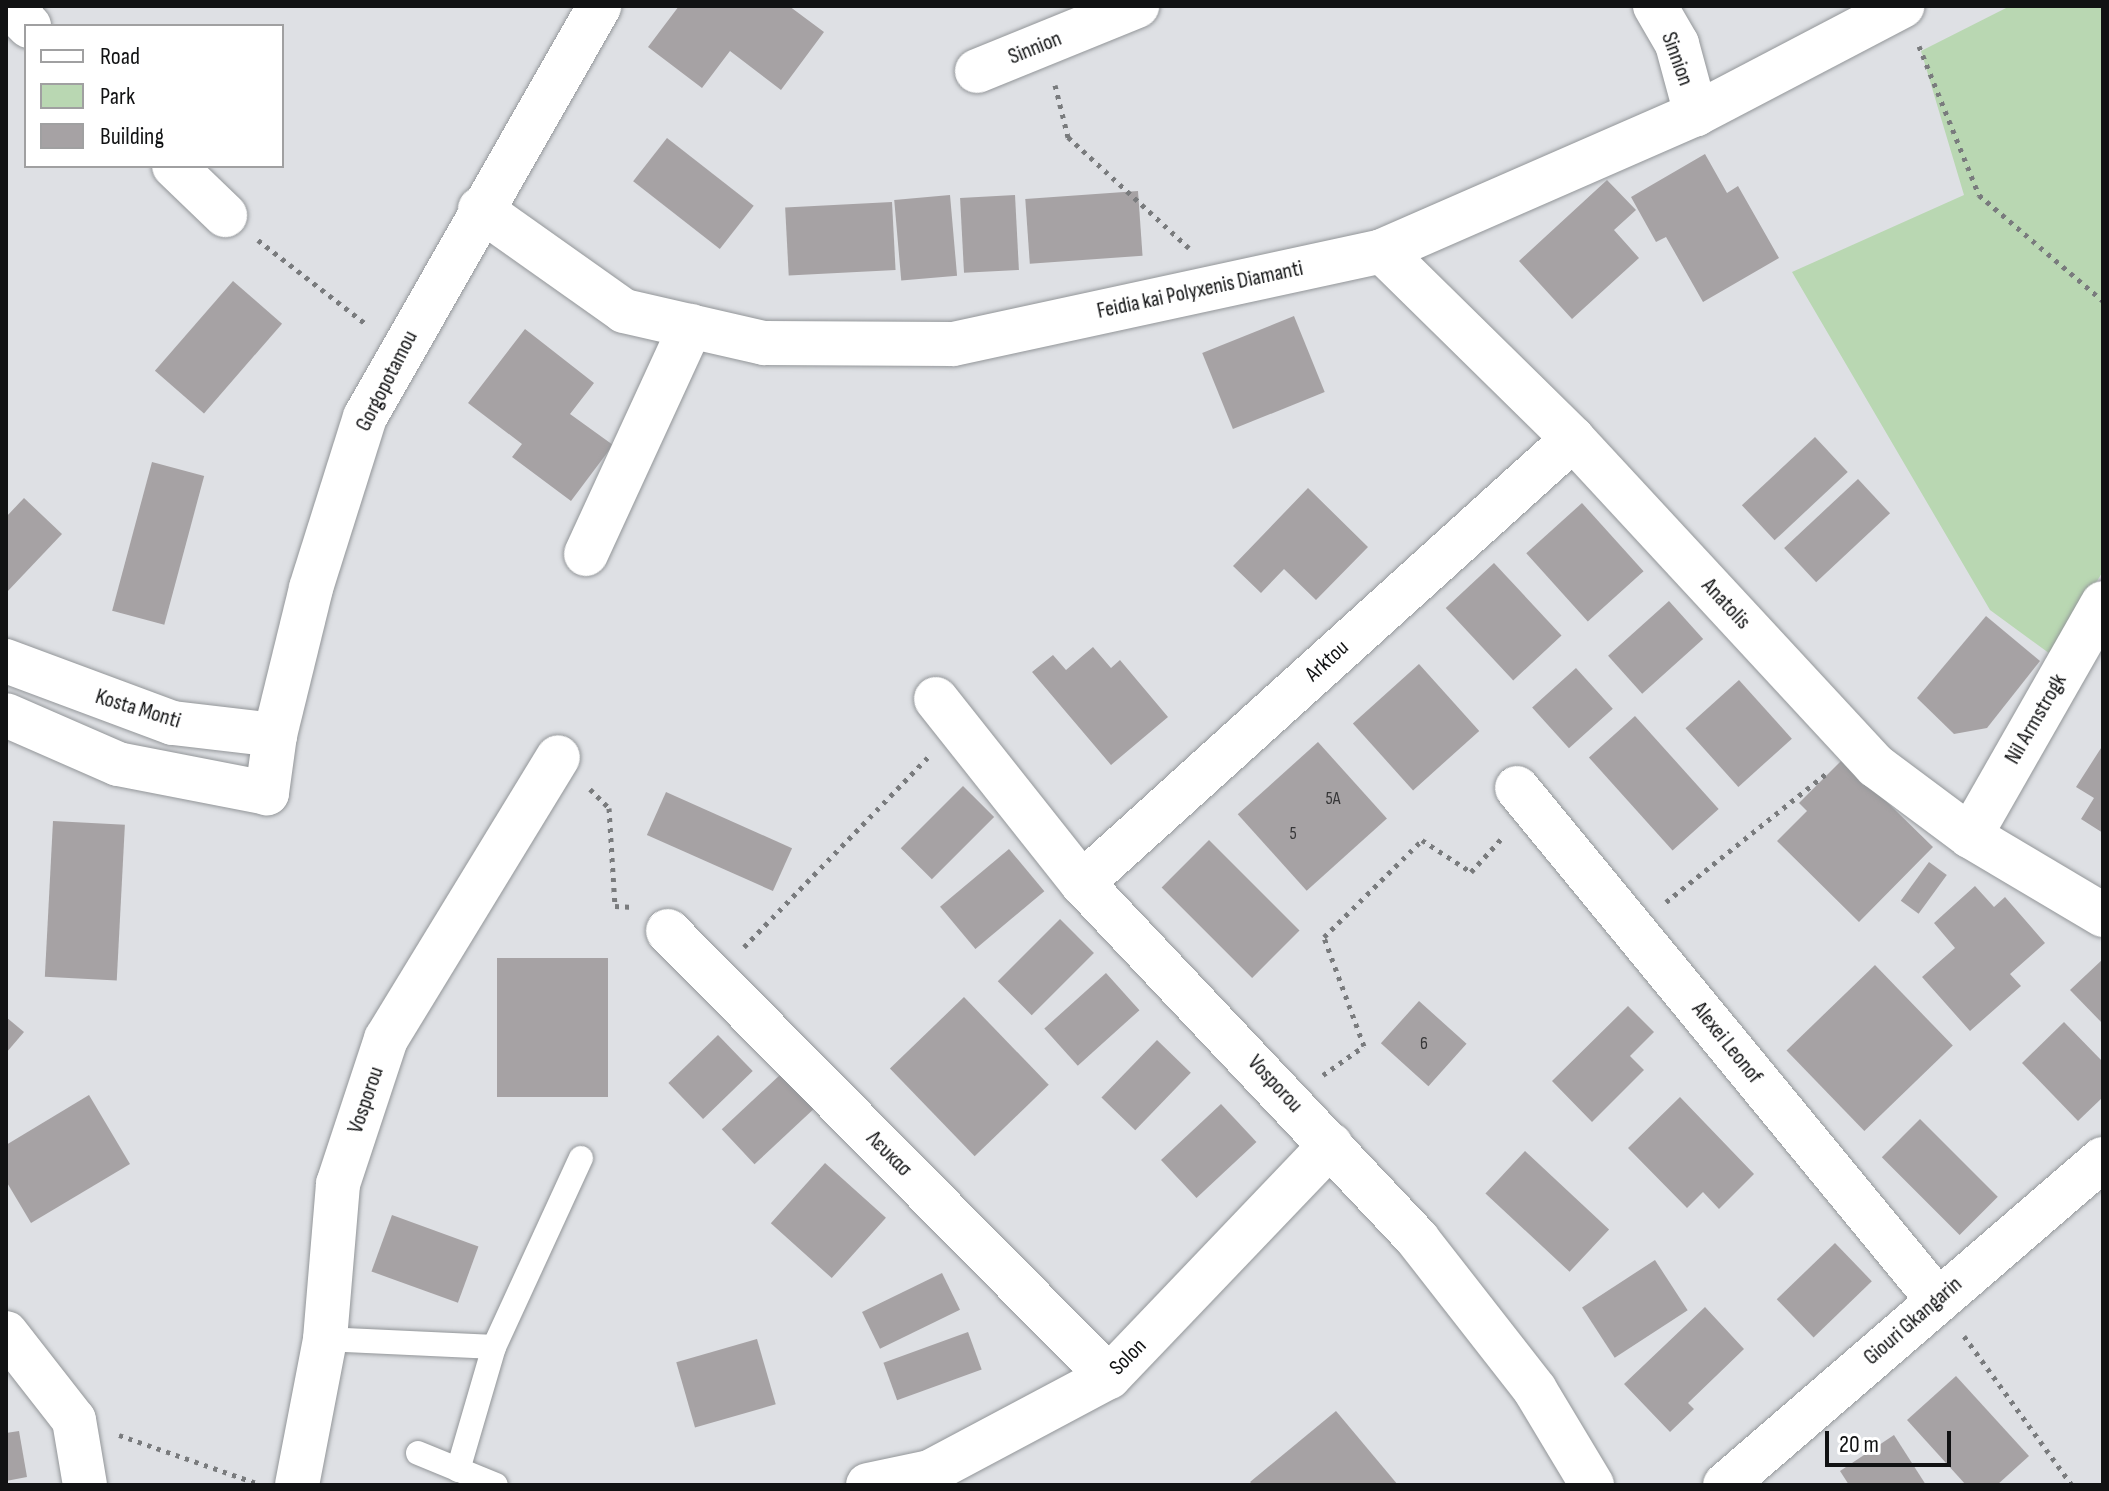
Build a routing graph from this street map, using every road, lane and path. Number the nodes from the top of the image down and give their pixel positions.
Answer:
1 (21, 6) edge
2 (599, 6) edge
3 (1137, 6) edge
4 (1655, 6) edge
5 (1910, 23) edge
6 (27, 24) edge
7 (1045, 43) junction
8 (977, 71) dead end
9 (1696, 114) junction
10 (176, 168) edge
11 (480, 209) junction
12 (225, 215) joint
13 (1382, 251) junction
14 (1228, 284) junction
15 (2103, 301) edge
16 (691, 326) junction
17 (401, 351) junction
18 (1573, 439) junction
19 (586, 554) dead end
20 (2103, 603) edge
21 (6, 661) edge
22 (947, 713) joint
23 (6, 715) edge
24 (275, 735) junction
25 (1859, 748) junction
26 (558, 757) joint
27 (1525, 796) joint
28 (1970, 836) junction
29 (1082, 883) junction
30 (2103, 915) edge
31 (1633, 928) junction
32 (668, 931) joint
33 (715, 977) junction
34 (1290, 1099) junction
35 (1331, 1145) junction
36 (581, 1158) dead end
37 (2103, 1159) edge
38 (1937, 1299) junction
39 (6, 1333) edge
40 (325, 1339) junction
41 (494, 1347) junction
42 (1109, 1377) junction
43 (74, 1420) junction
44 (418, 1453) dead end
45 (458, 1470) junction
46 (85, 1485) edge
47 (261, 1485) edge
48 (297, 1485) edge
49 (496, 1485) edge
50 (868, 1485) edge
51 (1592, 1485) edge
52 (1725, 1485) edge
53 (2072, 1485) edge

1 - 6 street
2 - 11 street, Gorgopotamou
3 - 7 street, Sinnion
4 - 9 street, Sinnion
5 - 9 street, Feidia kai Polyxenis Diamanti
5 - 15 path
7 - 8 street, Sinnion
7 - 14 path
9 - 13 street, Feidia kai Polyxenis Diamanti
10 - 12 street
11 - 16 street, Feidia kai Polyxenis Diamanti
11 - 17 street, Gorgopotamou
12 - 17 path
13 - 14 street, Feidia kai Polyxenis Diamanti
13 - 18 street, Anatolis
14 - 16 street, Feidia kai Polyxenis Diamanti
16 - 19 street
17 - 24 street, Gorgopotamou
18 - 25 street, Anatolis
18 - 29 street, Arktou
20 - 28 street, Nil Armstrogk
21 - 24 street, Kosta Monti
22 - 29 street, Vosporou
22 - 33 path
23 - 24 street, Gorgopotamou
25 - 28 street, Anatolis
25 - 31 path
26 - 32 path
26 - 40 street, Vosporou
27 - 31 street, Alexei Leonof
27 - 34 path
28 - 30 street, Anatolis
29 - 34 street, Vosporou
31 - 38 street, Alexei Leonof
32 - 33 street, Λευκασ
33 - 42 street, Λευκασ
34 - 35 street, Vosporou
35 - 42 street, Solon
35 - 51 street, Vosporou
36 - 41 lane
37 - 38 street, Giouri Gkangarin
38 - 52 street, Giouri Gkangarin
38 - 53 path
39 - 43 street
40 - 41 lane
40 - 48 street, Vosporou
41 - 45 lane
42 - 50 street, Solon
43 - 46 street
43 - 47 path
44 - 45 lane
45 - 49 lane

